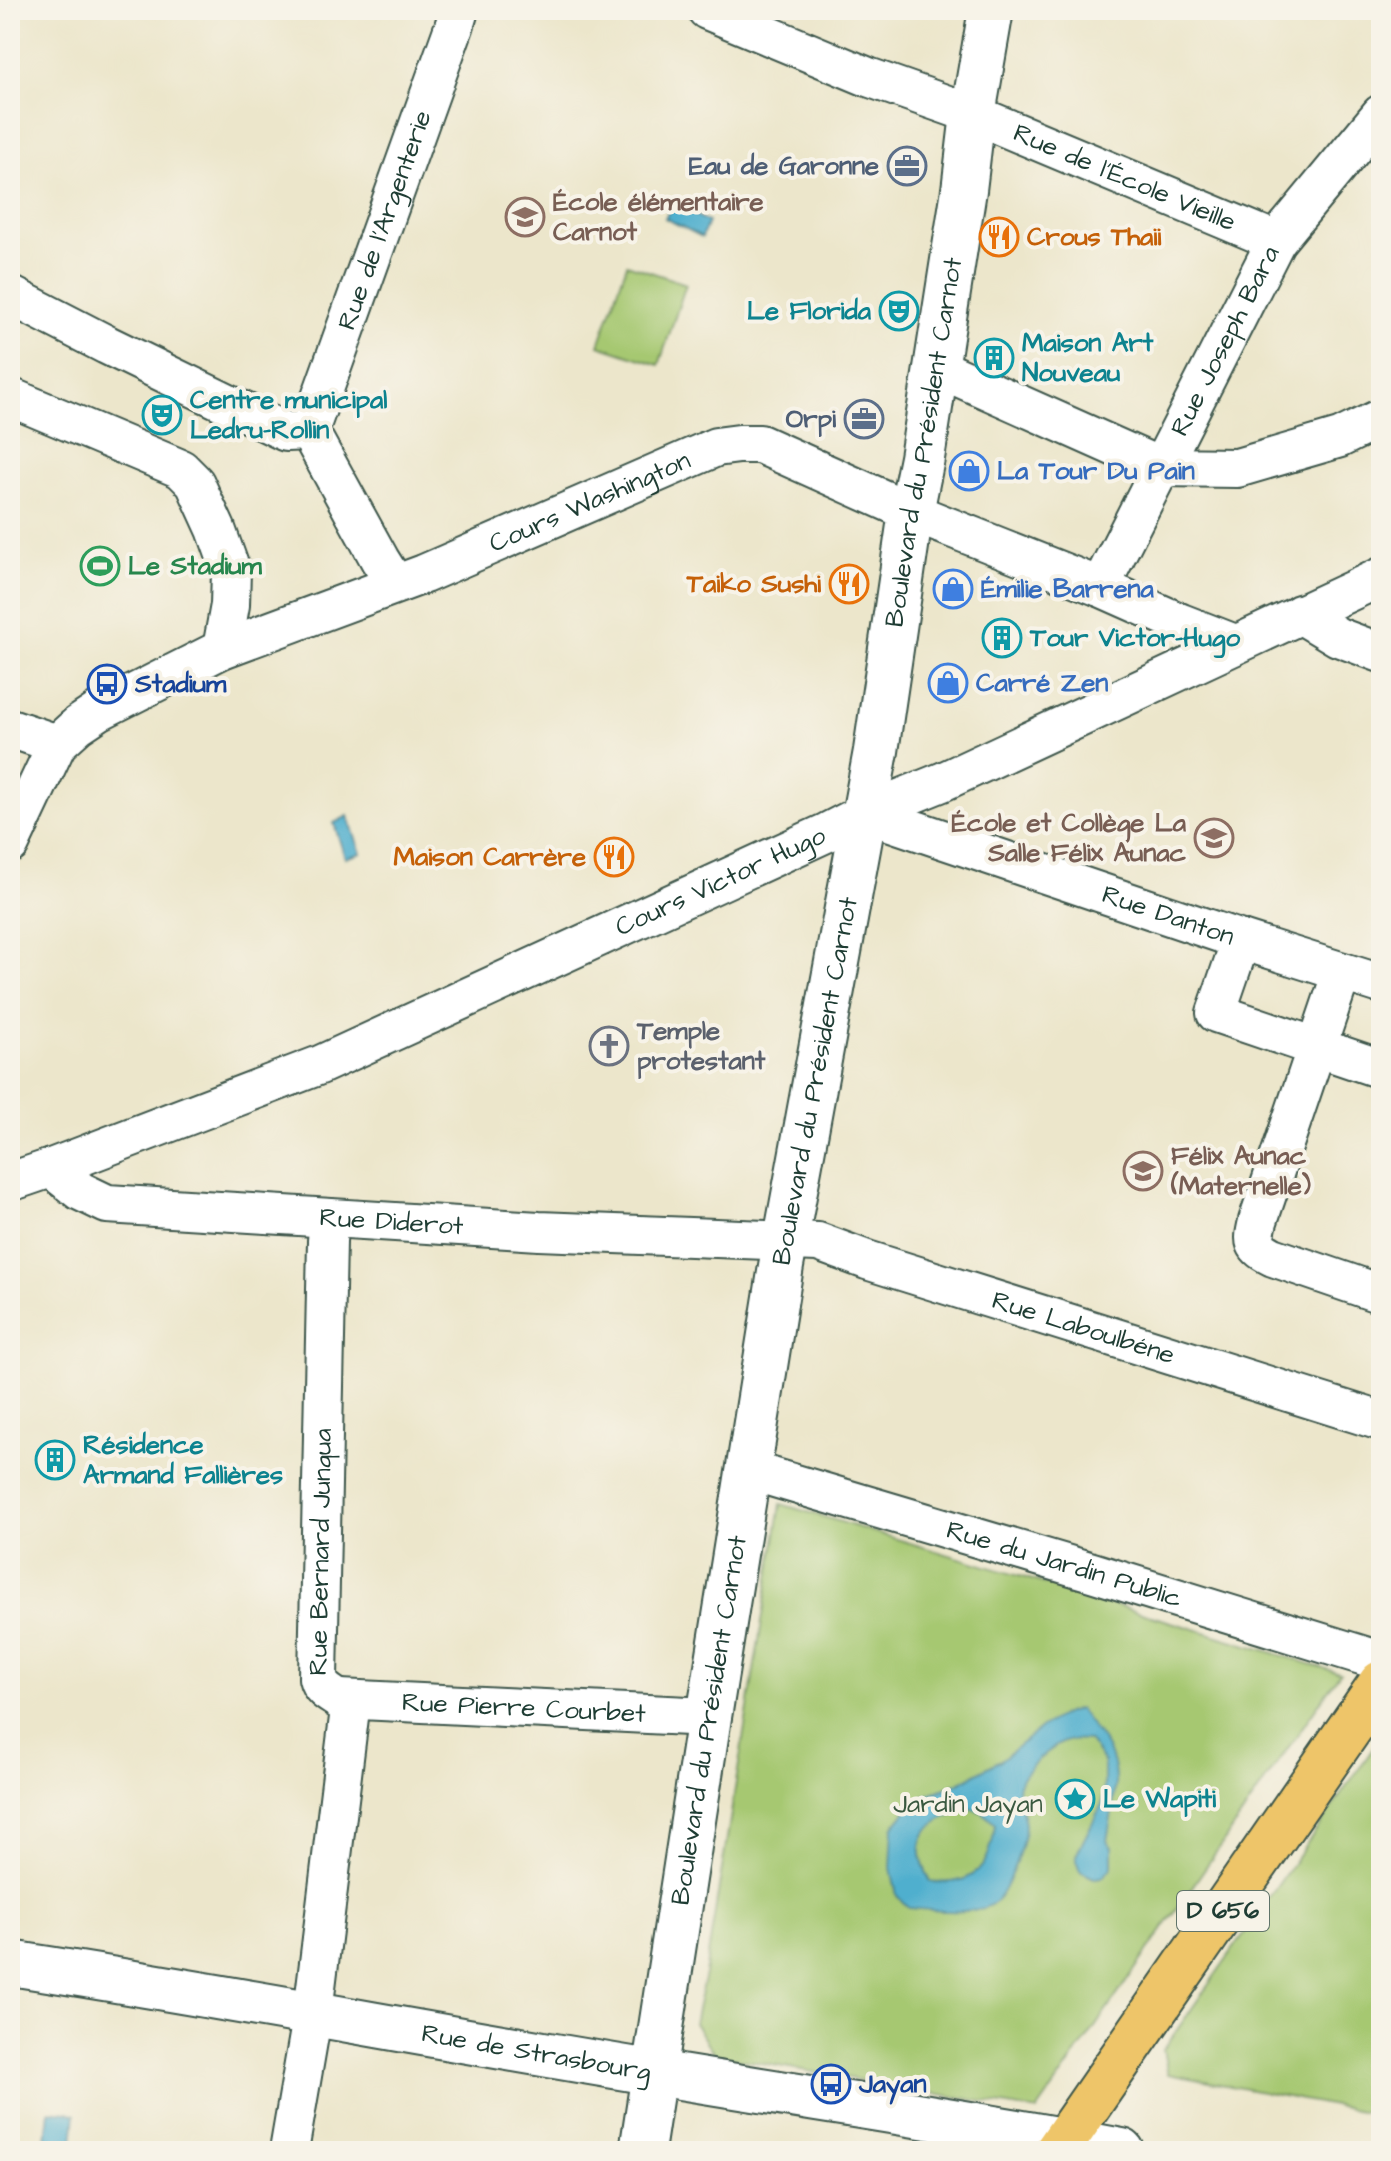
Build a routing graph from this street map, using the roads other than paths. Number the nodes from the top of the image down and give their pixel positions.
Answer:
1 (459, 10) edge
2 (707, 10) edge
3 (991, 10) edge
4 (973, 114) junction
5 (1381, 114) edge
6 (1276, 241) junction
7 (10, 295) edge
8 (936, 367) junction
9 (10, 397) edge
10 (1381, 418) edge
11 (309, 431) junction
12 (1160, 467) junction
13 (911, 512) junction
14 (1381, 577) edge
15 (395, 584) junction
16 (1100, 587) junction
17 (1300, 614) junction
18 (1235, 644) junction
19 (222, 649) junction
20 (1381, 653) edge
21 (10, 728) edge
22 (57, 744) junction
23 (865, 813) junction
24 (10, 844) edge
25 (1241, 940) junction
26 (1342, 972) junction
27 (1381, 984) edge
28 (1317, 1047) junction
29 (1381, 1069) edge
30 (51, 1168) junction
31 (10, 1182) edge
32 (329, 1218) junction
33 (786, 1241) junction
34 (1381, 1294) edge
35 (1381, 1421) edge
36 (748, 1470) junction
37 (1381, 1661) edge
38 (1381, 1683) edge
39 (340, 1699) junction
40 (709, 1717) junction
41 (10, 1963) edge
42 (313, 2012) junction
43 (654, 2073) junction
44 (1061, 2145) edge
45 (289, 2151) edge
46 (642, 2151) edge
47 (1122, 2151) edge

1 - 11 street, Rue de l'Argenterie
2 - 4 street, Rue de l'École Vieille
3 - 4 street, Boulevard du Président Carnot
4 - 6 street, Rue de l'École Vieille
4 - 8 street, Boulevard du Président Carnot
5 - 6 street, Rue Joseph Bara
6 - 12 street, Rue Joseph Bara
7 - 11 street
8 - 12 street
8 - 13 street, Boulevard du Président Carnot
9 - 19 street
10 - 12 street
11 - 15 street
12 - 16 street, Rue Joseph Bara
13 - 15 street, Cours Washington
13 - 16 street, Cours Washington
13 - 23 street, Boulevard du Président Carnot
14 - 17 street, Cours Victor Hugo
15 - 19 street, Cours Washington
16 - 18 street, Cours Washington
17 - 18 street, Cours Victor Hugo
17 - 20 street
18 - 23 street, Cours Victor Hugo
19 - 22 street, Cours Washington
21 - 22 street
22 - 24 street, Cours Washington
23 - 25 street, Rue Danton
23 - 30 street, Cours Victor Hugo
23 - 33 street, Boulevard du Président Carnot
25 - 26 street, Rue Danton
25 - 28 street
26 - 27 street, Rue Danton
26 - 28 street
28 - 29 street
28 - 34 street
30 - 31 street
30 - 32 street, Rue Diderot
32 - 33 street, Rue Diderot
32 - 39 street, Rue Bernard Junqua
33 - 35 street, Rue Laboulbéne
33 - 36 street, Boulevard du Président Carnot
36 - 37 street, Rue du Jardin Public
36 - 40 street, Boulevard du Président Carnot
38 - 44 main road, D 656
39 - 40 street, Rue Pierre Courbet
39 - 42 street, Rue Bernard Junqua
40 - 43 street, Boulevard du Président Carnot
41 - 42 street, Rue de Strasbourg
42 - 43 street, Rue de Strasbourg
42 - 45 street
43 - 44 street, Rue de Strasbourg
43 - 46 street, Boulevard du Président Carnot
44 - 47 street, Rue de Strasbourg

